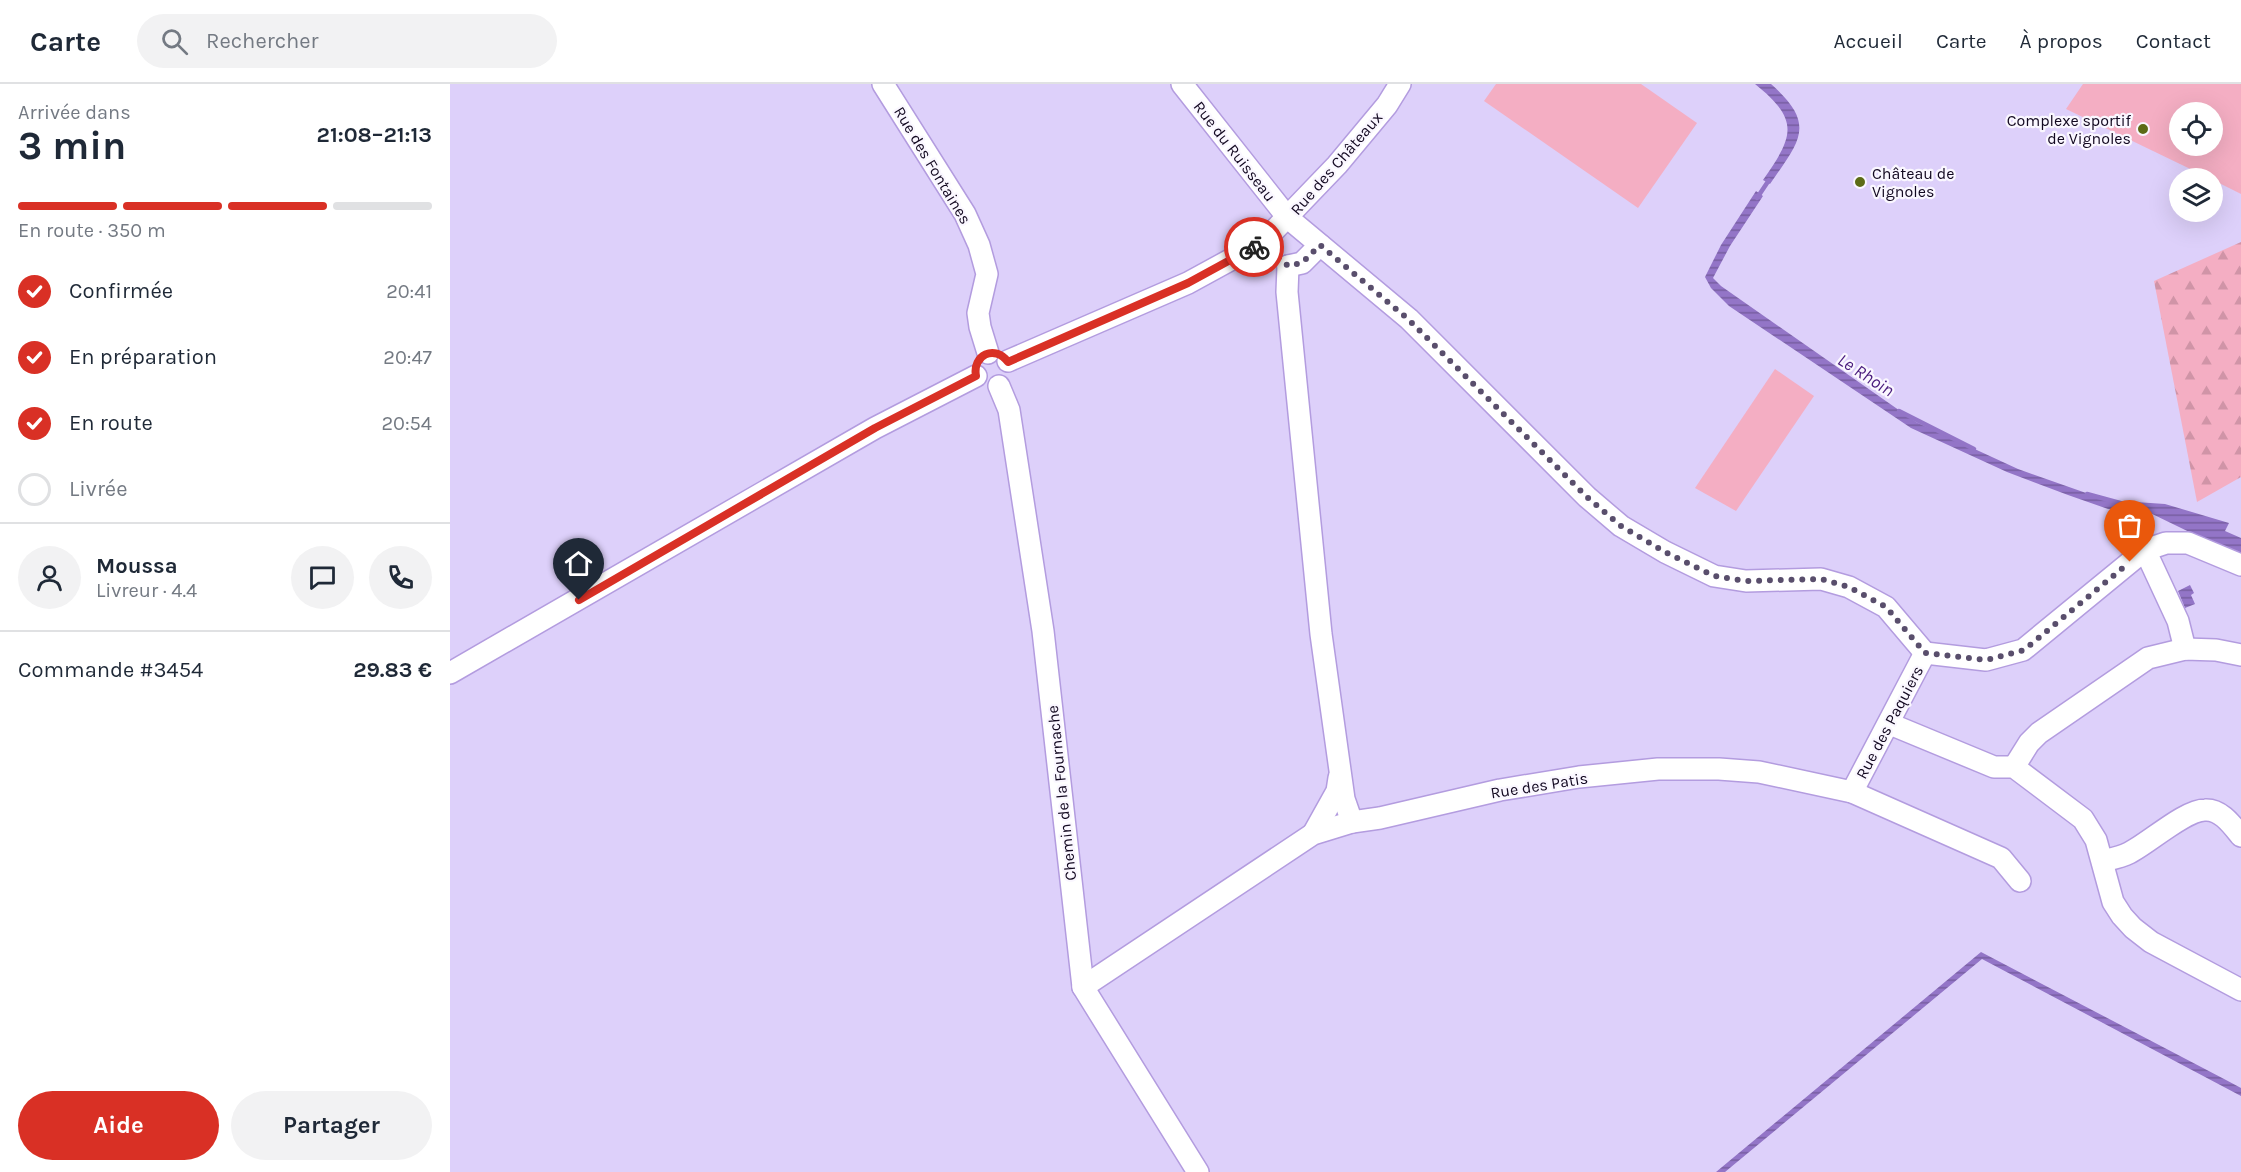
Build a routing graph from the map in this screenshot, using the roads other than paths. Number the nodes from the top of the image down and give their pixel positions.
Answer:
1 (883, 84) edge
2 (1182, 84) edge
3 (1400, 84) edge
4 (1288, 218) junction
5 (1263, 242) junction
6 (1320, 245) junction
7 (1288, 266) junction
8 (988, 353) junction
9 (1008, 362) junction
10 (976, 376) junction
11 (999, 386) junction
12 (2145, 550) junction
13 (2241, 565) edge
14 (2185, 649) junction
15 (1925, 653) junction
16 (2241, 656) edge
17 (450, 673) edge
18 (1890, 724) junction
19 (2014, 767) junction
20 (1340, 776) junction
21 (1852, 792) junction
22 (1380, 818) junction
23 (1352, 822) junction
24 (1313, 834) junction
25 (2241, 836) edge
26 (2103, 861) junction
27 (2020, 881) dead end
28 (1083, 987) junction
29 (2241, 990) edge
30 (1198, 1172) edge

1 - 8 street, Rue des Fontaines
2 - 4 street, Rue du Ruisseau
3 - 4 street, Rue des Châteaux
4 - 5 street, Rue des Châteaux
4 - 6 street, Rue du Ruisseau
5 - 7 street
5 - 9 street, Rue des Châteaux
6 - 7 street
6 - 15 street, Rue du Ruisseau
7 - 20 street
8 - 9 street
8 - 10 street
9 - 11 street
10 - 11 street
10 - 17 street
11 - 28 street, Chemin de la Fournache
12 - 13 street
12 - 14 street
12 - 15 street
14 - 16 street
14 - 19 street
15 - 18 street, Rue des Paquiers
18 - 19 street
18 - 21 street, Rue des Paquiers
19 - 26 street
20 - 22 street
20 - 23 street
20 - 24 street
21 - 22 street, Rue des Patis
21 - 27 street, Rue des Patis
22 - 23 street, Rue des Patis
23 - 24 street, Rue des Patis
24 - 28 street, Rue des Patis
25 - 26 street
26 - 29 street
28 - 30 street, Chemin de la Fournache

